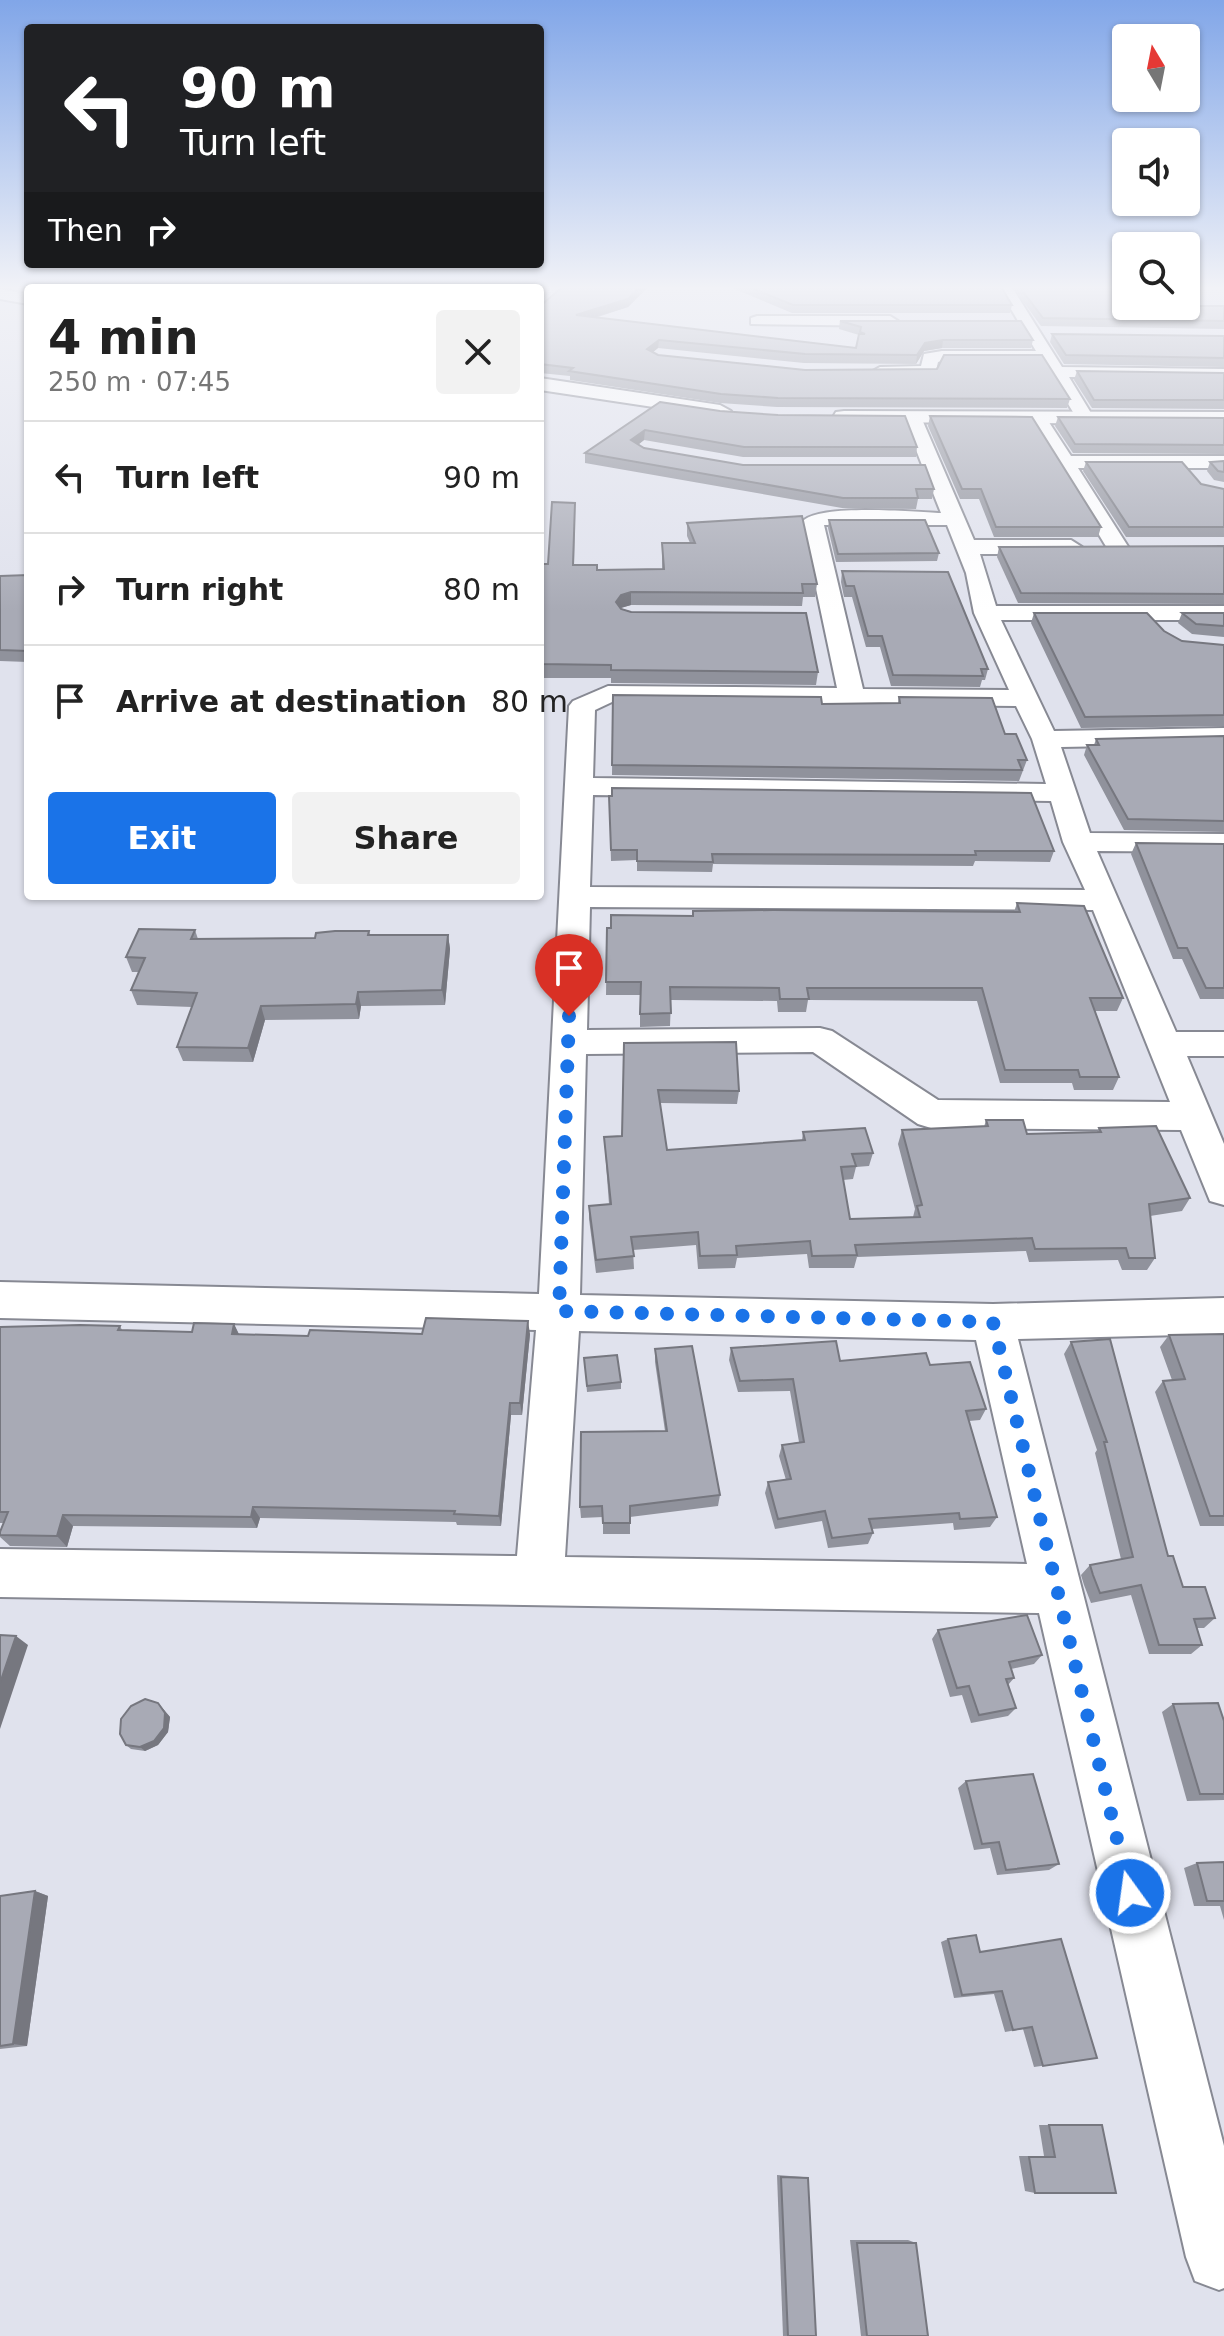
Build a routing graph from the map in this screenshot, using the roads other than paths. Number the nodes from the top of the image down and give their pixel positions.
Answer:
1 (609, 394) edge
2 (1070, 394) edge
3 (747, 414) edge
4 (822, 416) edge
5 (912, 417) junction
6 (1037, 417) junction
7 (1085, 418) junction
8 (1224, 418) edge
9 (1065, 462) junction
10 (1185, 462) junction
11 (1224, 462) edge
12 (904, 466) edge
13 (935, 466) junction
14 (1199, 482) edge
15 (954, 519) junction
16 (966, 547) junction
17 (823, 572) junction
18 (854, 572) edge
19 (946, 573) edge
20 (977, 573) junction
21 (986, 613) junction
22 (1224, 613) edge
23 (1152, 614) junction
24 (1169, 636) edge
25 (852, 697) junction
26 (1027, 698) junction
27 (1224, 736) edge
28 (1045, 739) junction
29 (577, 786) junction
30 (1061, 793) junction
31 (1078, 842) junction
32 (1224, 843) edge
33 (574, 897) junction
34 (1105, 900) junction
35 (568, 1042) junction
36 (1163, 1044) junction
37 (1224, 1044) edge
38 (1195, 1116) junction
39 (1224, 1190) edge
40 (0, 1300) edge
41 (559, 1311) junction
42 (1224, 1316) edge
43 (993, 1322) junction
44 (0, 1573) edge
45 (539, 1581) junction
46 (1056, 1589) junction
47 (1219, 2257) dead end

1 - 3 street
2 - 7 street
4 - 5 street
5 - 6 street
5 - 13 street
6 - 7 street
6 - 9 street
7 - 8 street
9 - 10 street
9 - 16 street
10 - 11 street
10 - 14 street
12 - 13 street
13 - 15 street
15 - 16 street
15 - 17 street
16 - 20 street
17 - 18 street
17 - 25 street
19 - 20 street
20 - 21 street
21 - 23 street
21 - 26 street
22 - 23 street
23 - 24 street
25 - 26 street
25 - 29 street
26 - 28 street
27 - 28 street
28 - 30 street
29 - 30 street
29 - 33 street
30 - 31 street
31 - 32 street
31 - 34 street
33 - 34 street
33 - 35 street
34 - 36 street
35 - 38 street
35 - 41 street
36 - 37 street
36 - 38 street
38 - 39 street
40 - 41 street
41 - 43 street
41 - 45 street
42 - 43 street
43 - 46 street
44 - 45 street
45 - 46 street
46 - 47 street

